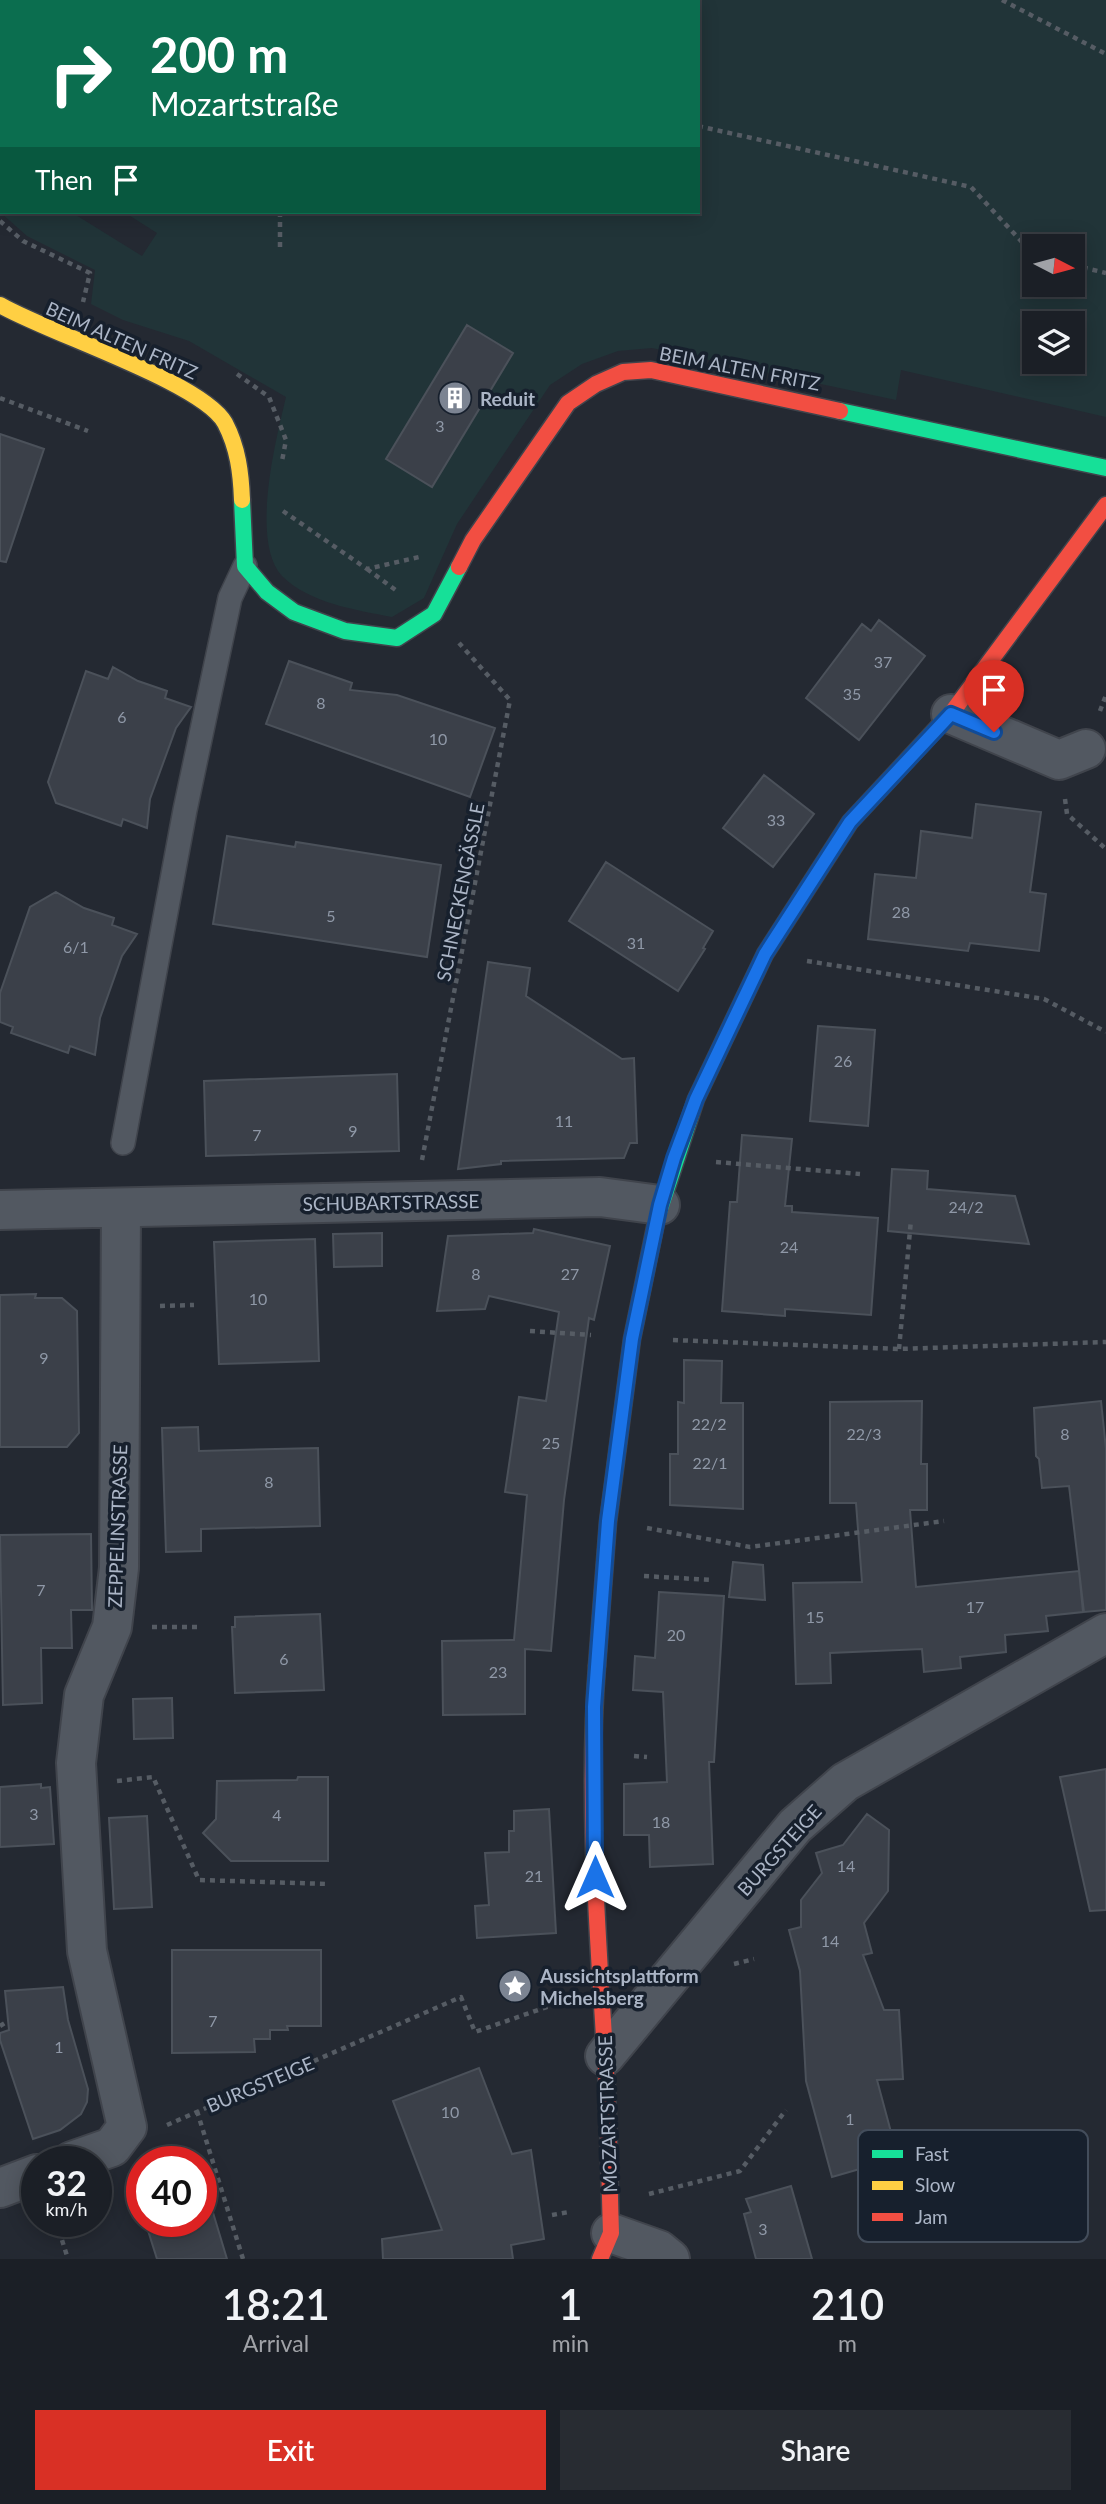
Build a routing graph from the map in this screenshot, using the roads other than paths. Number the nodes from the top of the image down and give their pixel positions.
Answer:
1 (0, 305) edge
2 (1106, 468) edge
3 (1106, 505) edge
4 (245, 566) junction
5 (951, 714) junction
6 (1073, 754) road end
7 (123, 1143) dead end
8 (660, 1205) junction
9 (121, 1208) junction
10 (0, 1210) edge
11 (1106, 1633) edge
12 (606, 2056) junction
13 (112, 2147) edge
14 (21, 2180) edge
15 (0, 2188) edge
16 (607, 2232) edge
17 (670, 2259) edge

1 - 4 street, BEIM ALTEN FRITZ
2 - 4 street, BEIM ALTEN FRITZ
3 - 5 street, MOZARTSTRASSE
4 - 7 lane
5 - 6 street
5 - 8 street, MOZARTSTRASSE
8 - 9 street, SCHUBARTSTRASSE
8 - 12 street, MOZARTSTRASSE
9 - 10 street, SCHUBARTSTRASSE
9 - 13 street, ZEPPELINSTRASSE
11 - 12 street, BURGSTEIGE
12 - 16 street, MOZARTSTRASSE
14 - 15 street
16 - 17 street

